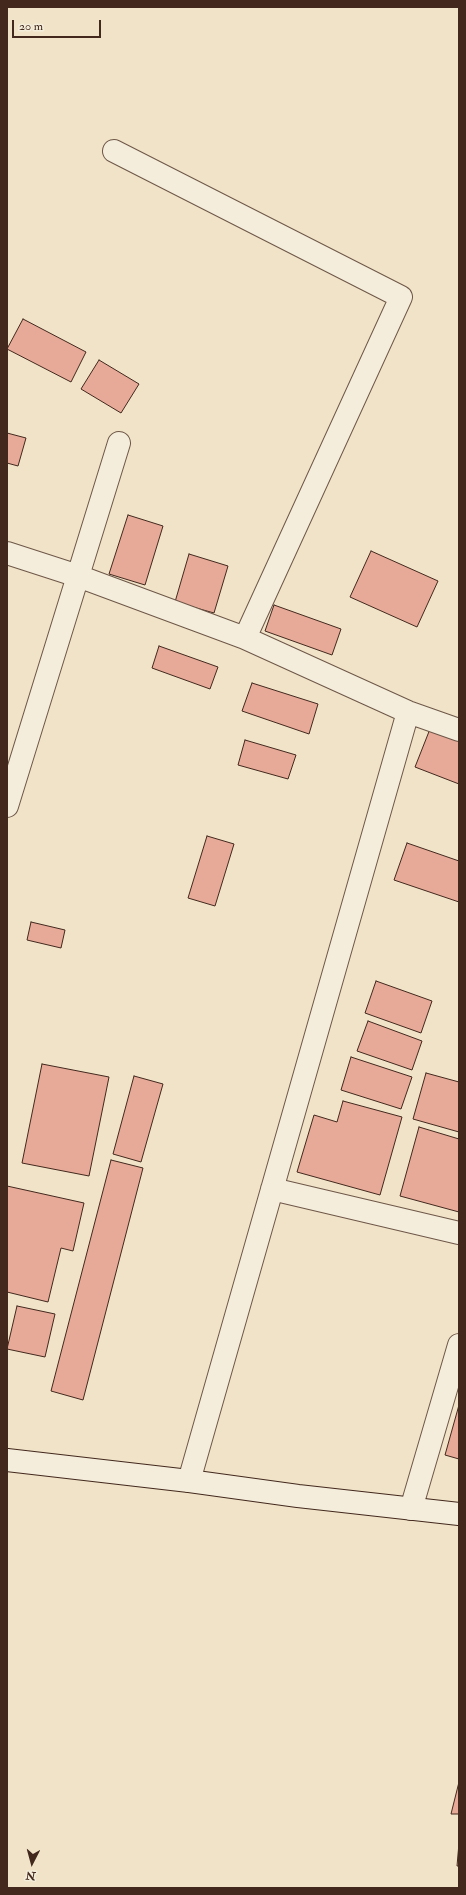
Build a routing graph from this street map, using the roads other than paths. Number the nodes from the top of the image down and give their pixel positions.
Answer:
1 (114, 151) dead end
2 (119, 443) dead end
3 (7, 553) edge
4 (78, 576) junction
5 (245, 638) junction
6 (408, 712) junction
7 (459, 730) edge
8 (7, 806) edge
9 (272, 1189) junction
10 (459, 1233) edge
11 (459, 1345) edge
12 (7, 1460) edge
13 (189, 1482) junction
14 (411, 1509) junction
15 (459, 1514) edge

1 - 5 street
2 - 4 street
3 - 4 street
4 - 5 street
4 - 8 street
5 - 6 street
6 - 7 street
6 - 9 street
9 - 10 street
9 - 13 street
11 - 14 street
12 - 13 street
13 - 14 street
14 - 15 street

